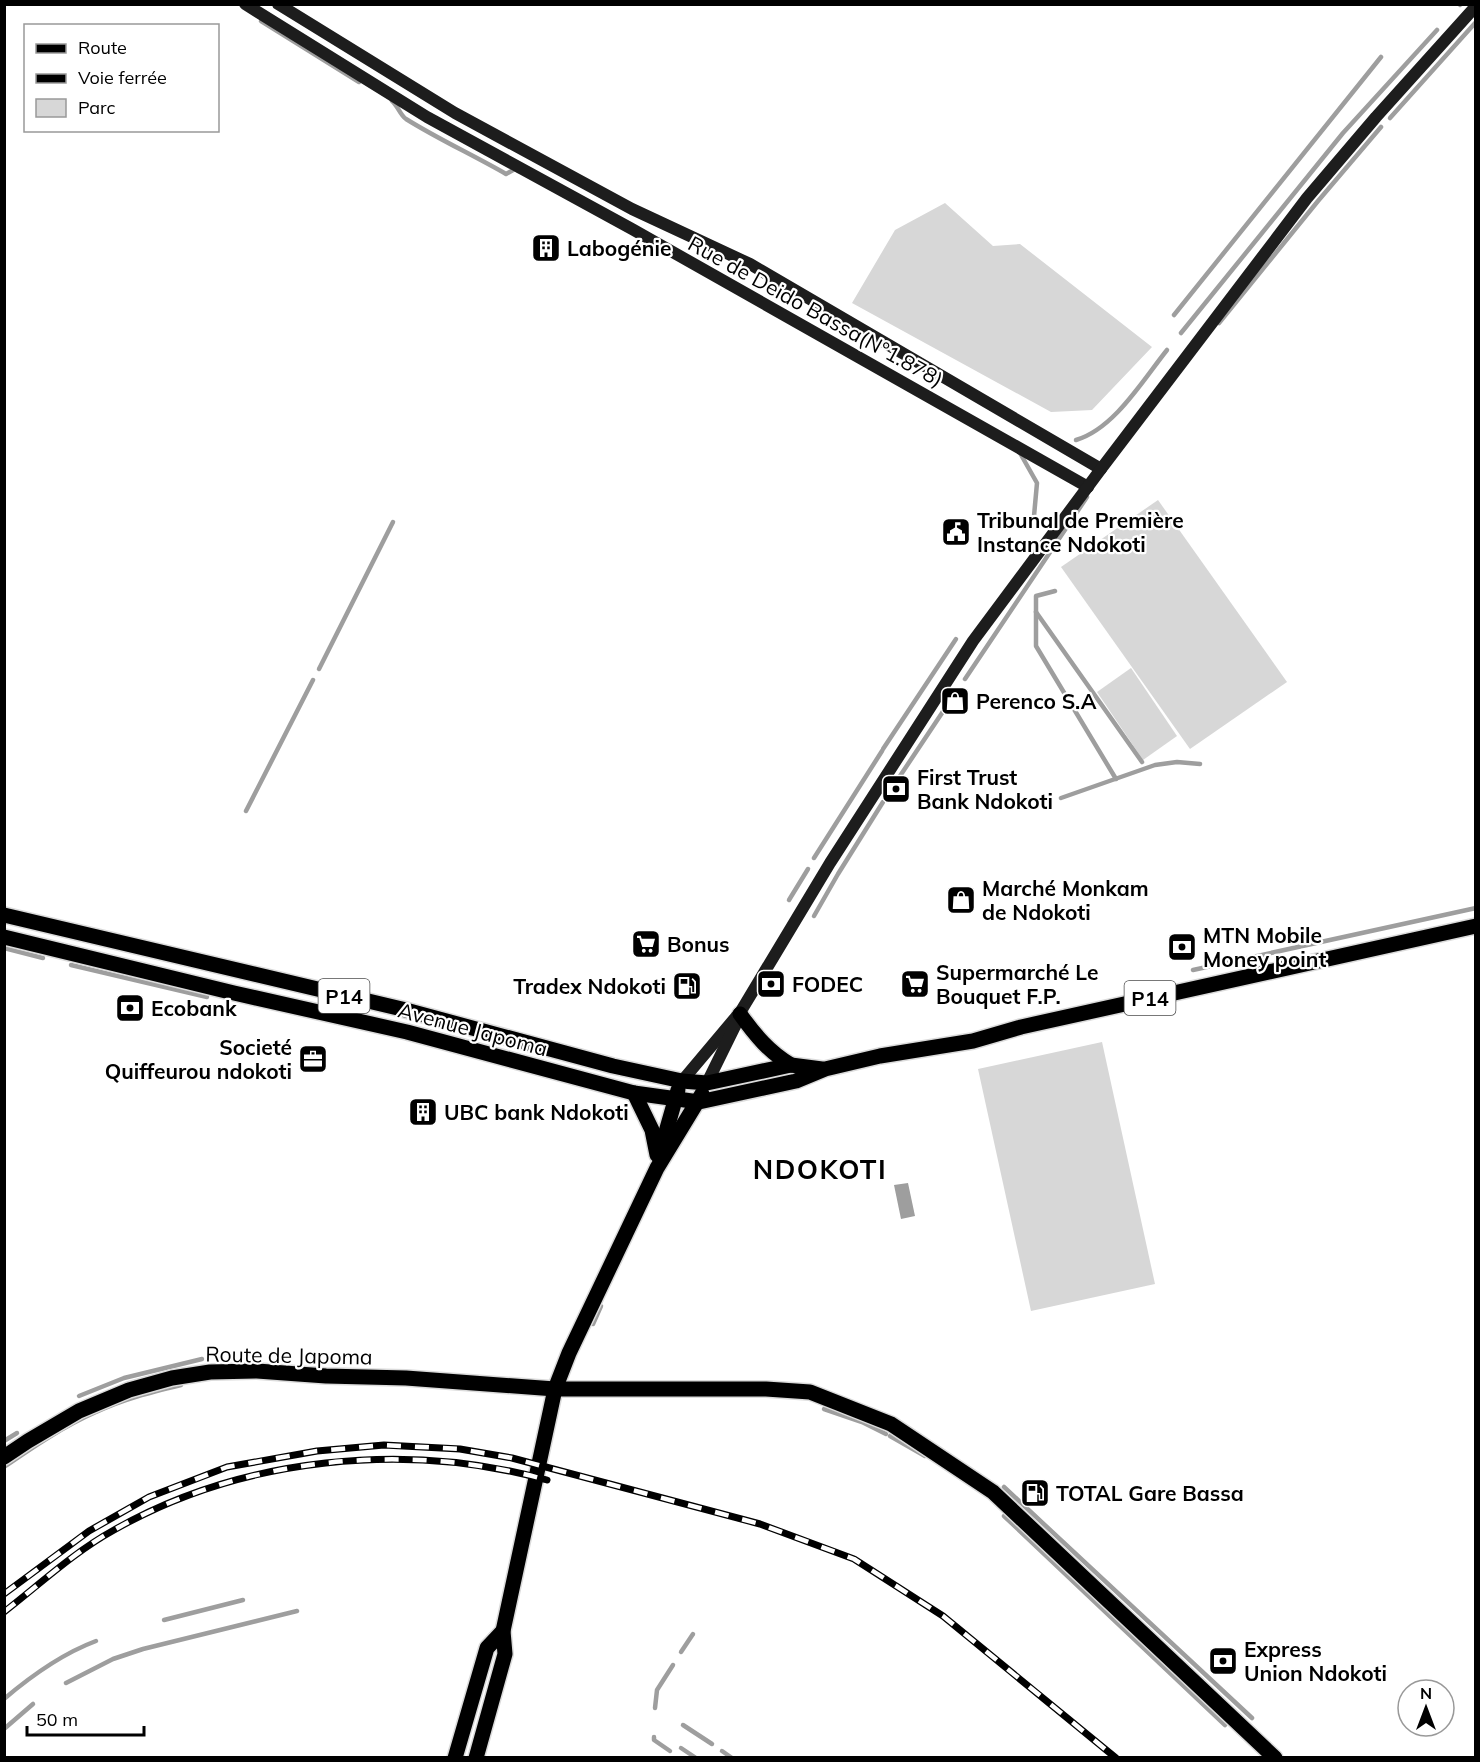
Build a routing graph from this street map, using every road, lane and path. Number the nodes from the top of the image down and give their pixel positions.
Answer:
1 (245, 4) edge
2 (278, 4) edge
3 (1476, 6) edge
4 (1101, 469) junction
5 (1088, 487) junction
6 (4, 915) edge
7 (1476, 926) edge
8 (4, 937) edge
9 (740, 1012) junction
10 (791, 1065) junction
11 (825, 1069) junction
12 (682, 1080) junction
13 (707, 1083) junction
14 (634, 1094) junction
15 (674, 1099) junction
16 (699, 1102) junction
17 (657, 1164) junction
18 (555, 1389) junction
19 (4, 1457) edge
20 (503, 1631) junction
21 (455, 1758) edge
22 (476, 1758) edge
23 (1275, 1758) edge

1 - 5 main road, Rue de Deido Bassa(N°1.878)
2 - 4 main road
3 - 4 main road
4 - 5 main road
5 - 9 main road
6 - 12 main road, Avenue Japoma / P14
7 - 11 main road, Avenue Japoma / P14
8 - 14 main road, Avenue Japoma / P14
9 - 10 main road
9 - 12 main road
9 - 13 main road
10 - 11 main road, Avenue Japoma / P14
10 - 13 main road, Avenue Japoma / P14
11 - 16 main road, Avenue Japoma / P14
12 - 13 main road, Avenue Japoma / P14
12 - 15 main road
13 - 16 main road
14 - 15 main road, Avenue Japoma / P14
14 - 17 main road
15 - 16 main road, Avenue Japoma / P14
15 - 17 main road
16 - 17 main road
17 - 18 main road
18 - 19 main road, Route de Japoma
18 - 20 main road
18 - 23 main road, Route de Japoma
20 - 21 main road
20 - 22 main road

